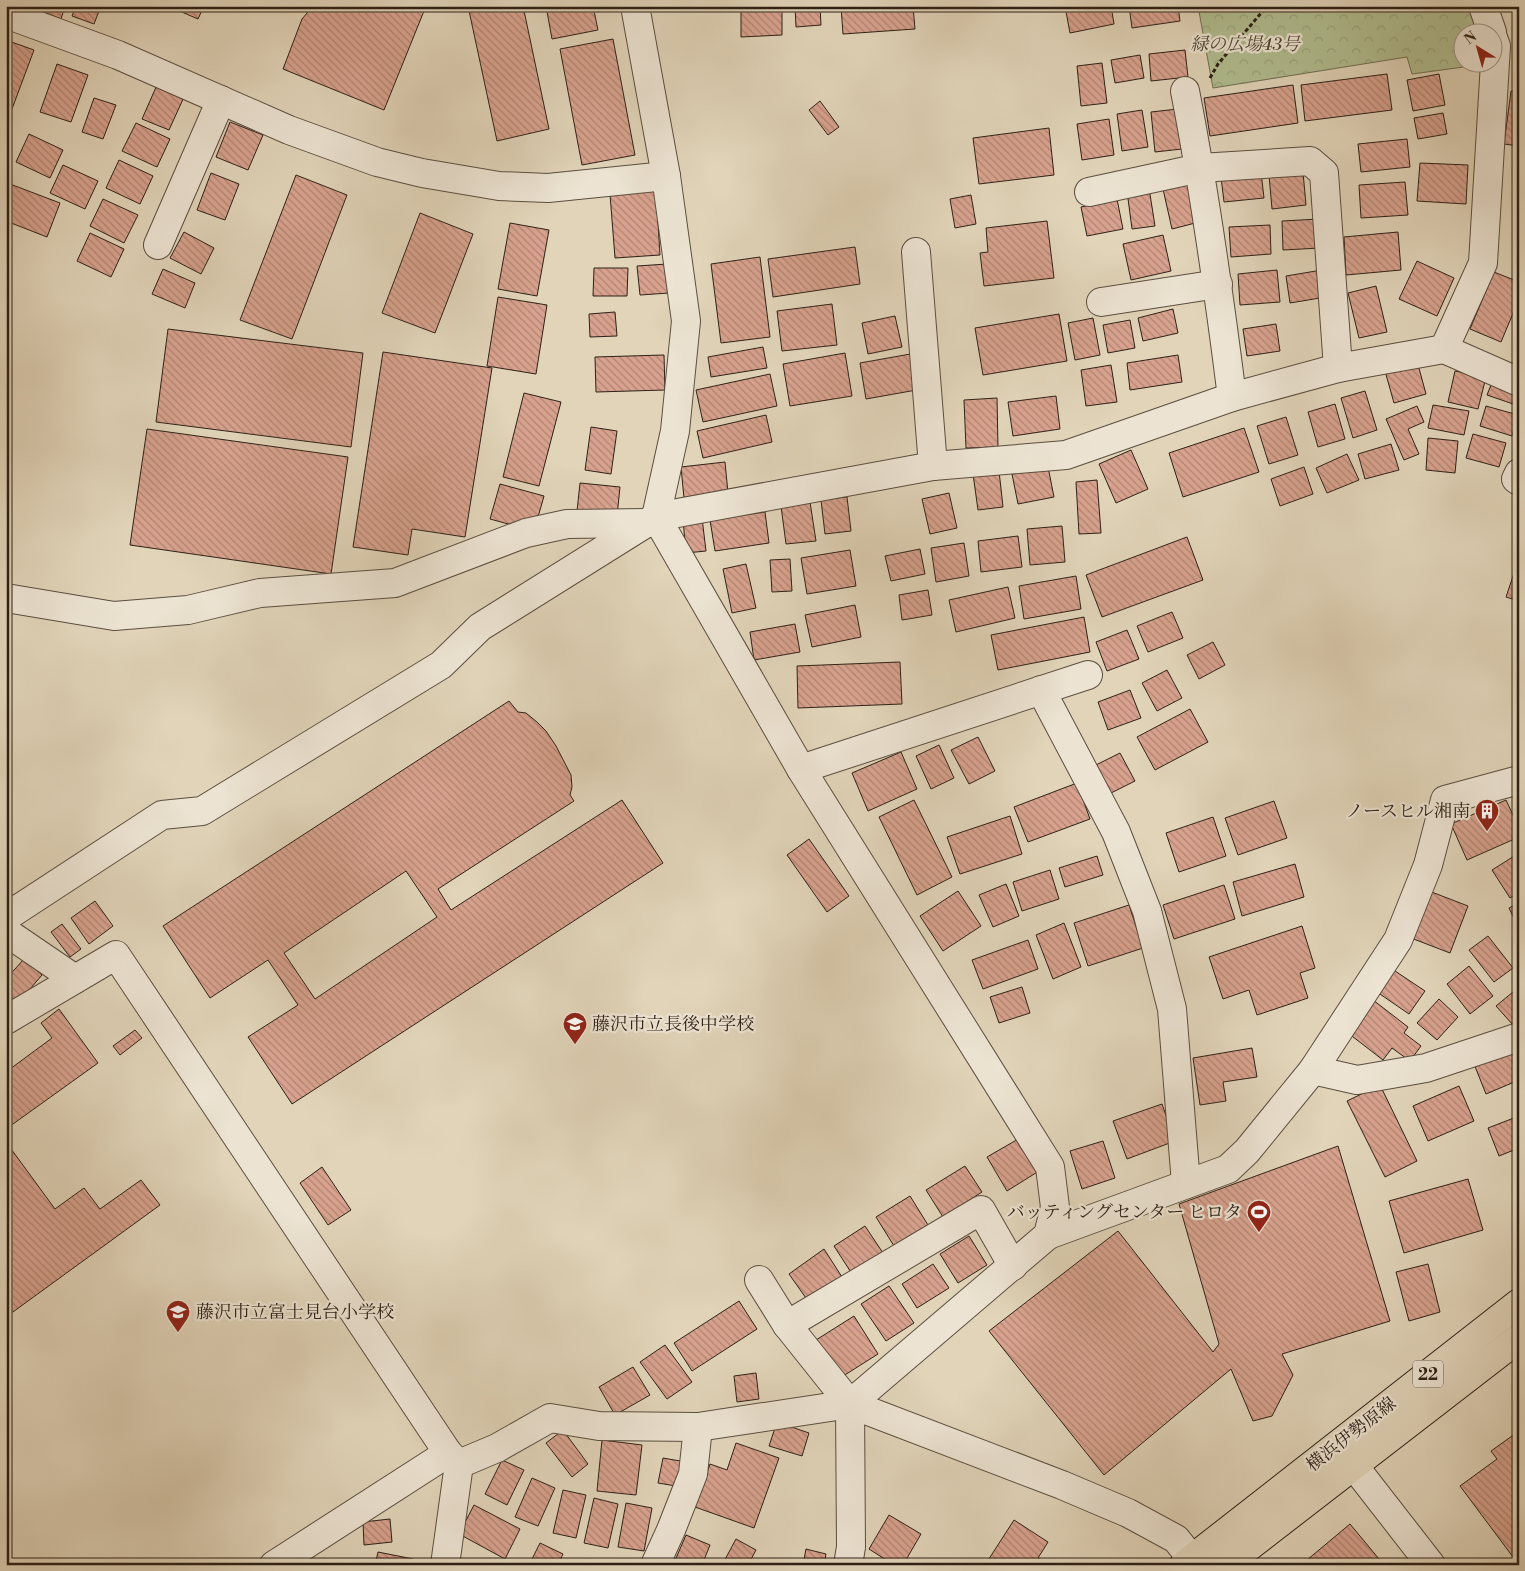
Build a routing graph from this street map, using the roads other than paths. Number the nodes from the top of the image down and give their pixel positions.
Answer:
1 (635, 6) edge
2 (1483, 6) edge
3 (6, 14) edge
4 (1488, 22) edge
5 (1494, 72) edge
6 (1185, 91) road end
7 (221, 100) junction
8 (1200, 168) junction
9 (666, 176) junction
10 (1090, 192) dead end
11 (158, 245) dead end
12 (916, 252) dead end
13 (1218, 284) junction
14 (1101, 302) dead end
15 (1444, 349) junction
16 (1338, 368) junction
17 (1519, 382) edge
18 (1232, 397) junction
19 (933, 466) junction
20 (1519, 473) edge
21 (1519, 482) edge
22 (652, 520) junction
23 (6, 598) edge
24 (1088, 674) dead end
25 (1041, 690) junction
26 (801, 769) junction
27 (1519, 780) edge
28 (6, 917) edge
29 (6, 932) edge
30 (75, 979) junction
31 (6, 1020) edge
32 (1519, 1037) edge
33 (1313, 1070) junction
34 (1186, 1184) junction
35 (1048, 1235) junction
36 (1013, 1266) junction
37 (759, 1280) dead end
38 (1519, 1303) edge
39 (787, 1325) junction
40 (1519, 1338) edge
41 (850, 1404) junction
42 (698, 1427) junction
43 (1345, 1455) junction
44 (453, 1459) junction
45 (284, 1562) edge
46 (1191, 1563) edge
47 (445, 1565) edge
48 (655, 1565) edge
49 (848, 1565) edge
50 (1225, 1565) edge
51 (1431, 1565) edge

1 - 9 street
2 - 4 street
3 - 7 street
5 - 15 street
6 - 8 street
7 - 9 street
7 - 11 street
8 - 10 street
8 - 13 street
8 - 16 street
9 - 22 street
12 - 19 street
13 - 14 street
13 - 18 street
15 - 16 street
15 - 17 street
16 - 18 street
18 - 19 street
19 - 22 street
20 - 21 street
22 - 23 street
22 - 26 street
22 - 28 street
24 - 25 street
25 - 26 street
25 - 34 street
26 - 35 street
27 - 33 street
29 - 30 street
30 - 31 street
30 - 44 street
32 - 33 street
33 - 34 street
34 - 35 street
35 - 36 street
36 - 39 street
36 - 41 street
37 - 39 street
38 - 43 main road, 横浜伊勢原線 / 22
39 - 41 street
40 - 43 main road, 横浜伊勢原線 / 22
41 - 42 street
41 - 46 street
41 - 49 street
42 - 44 street
42 - 48 street
43 - 46 main road, 横浜伊勢原線 / 22
43 - 50 main road, 横浜伊勢原線 / 22
43 - 51 street
44 - 45 street
44 - 47 street

